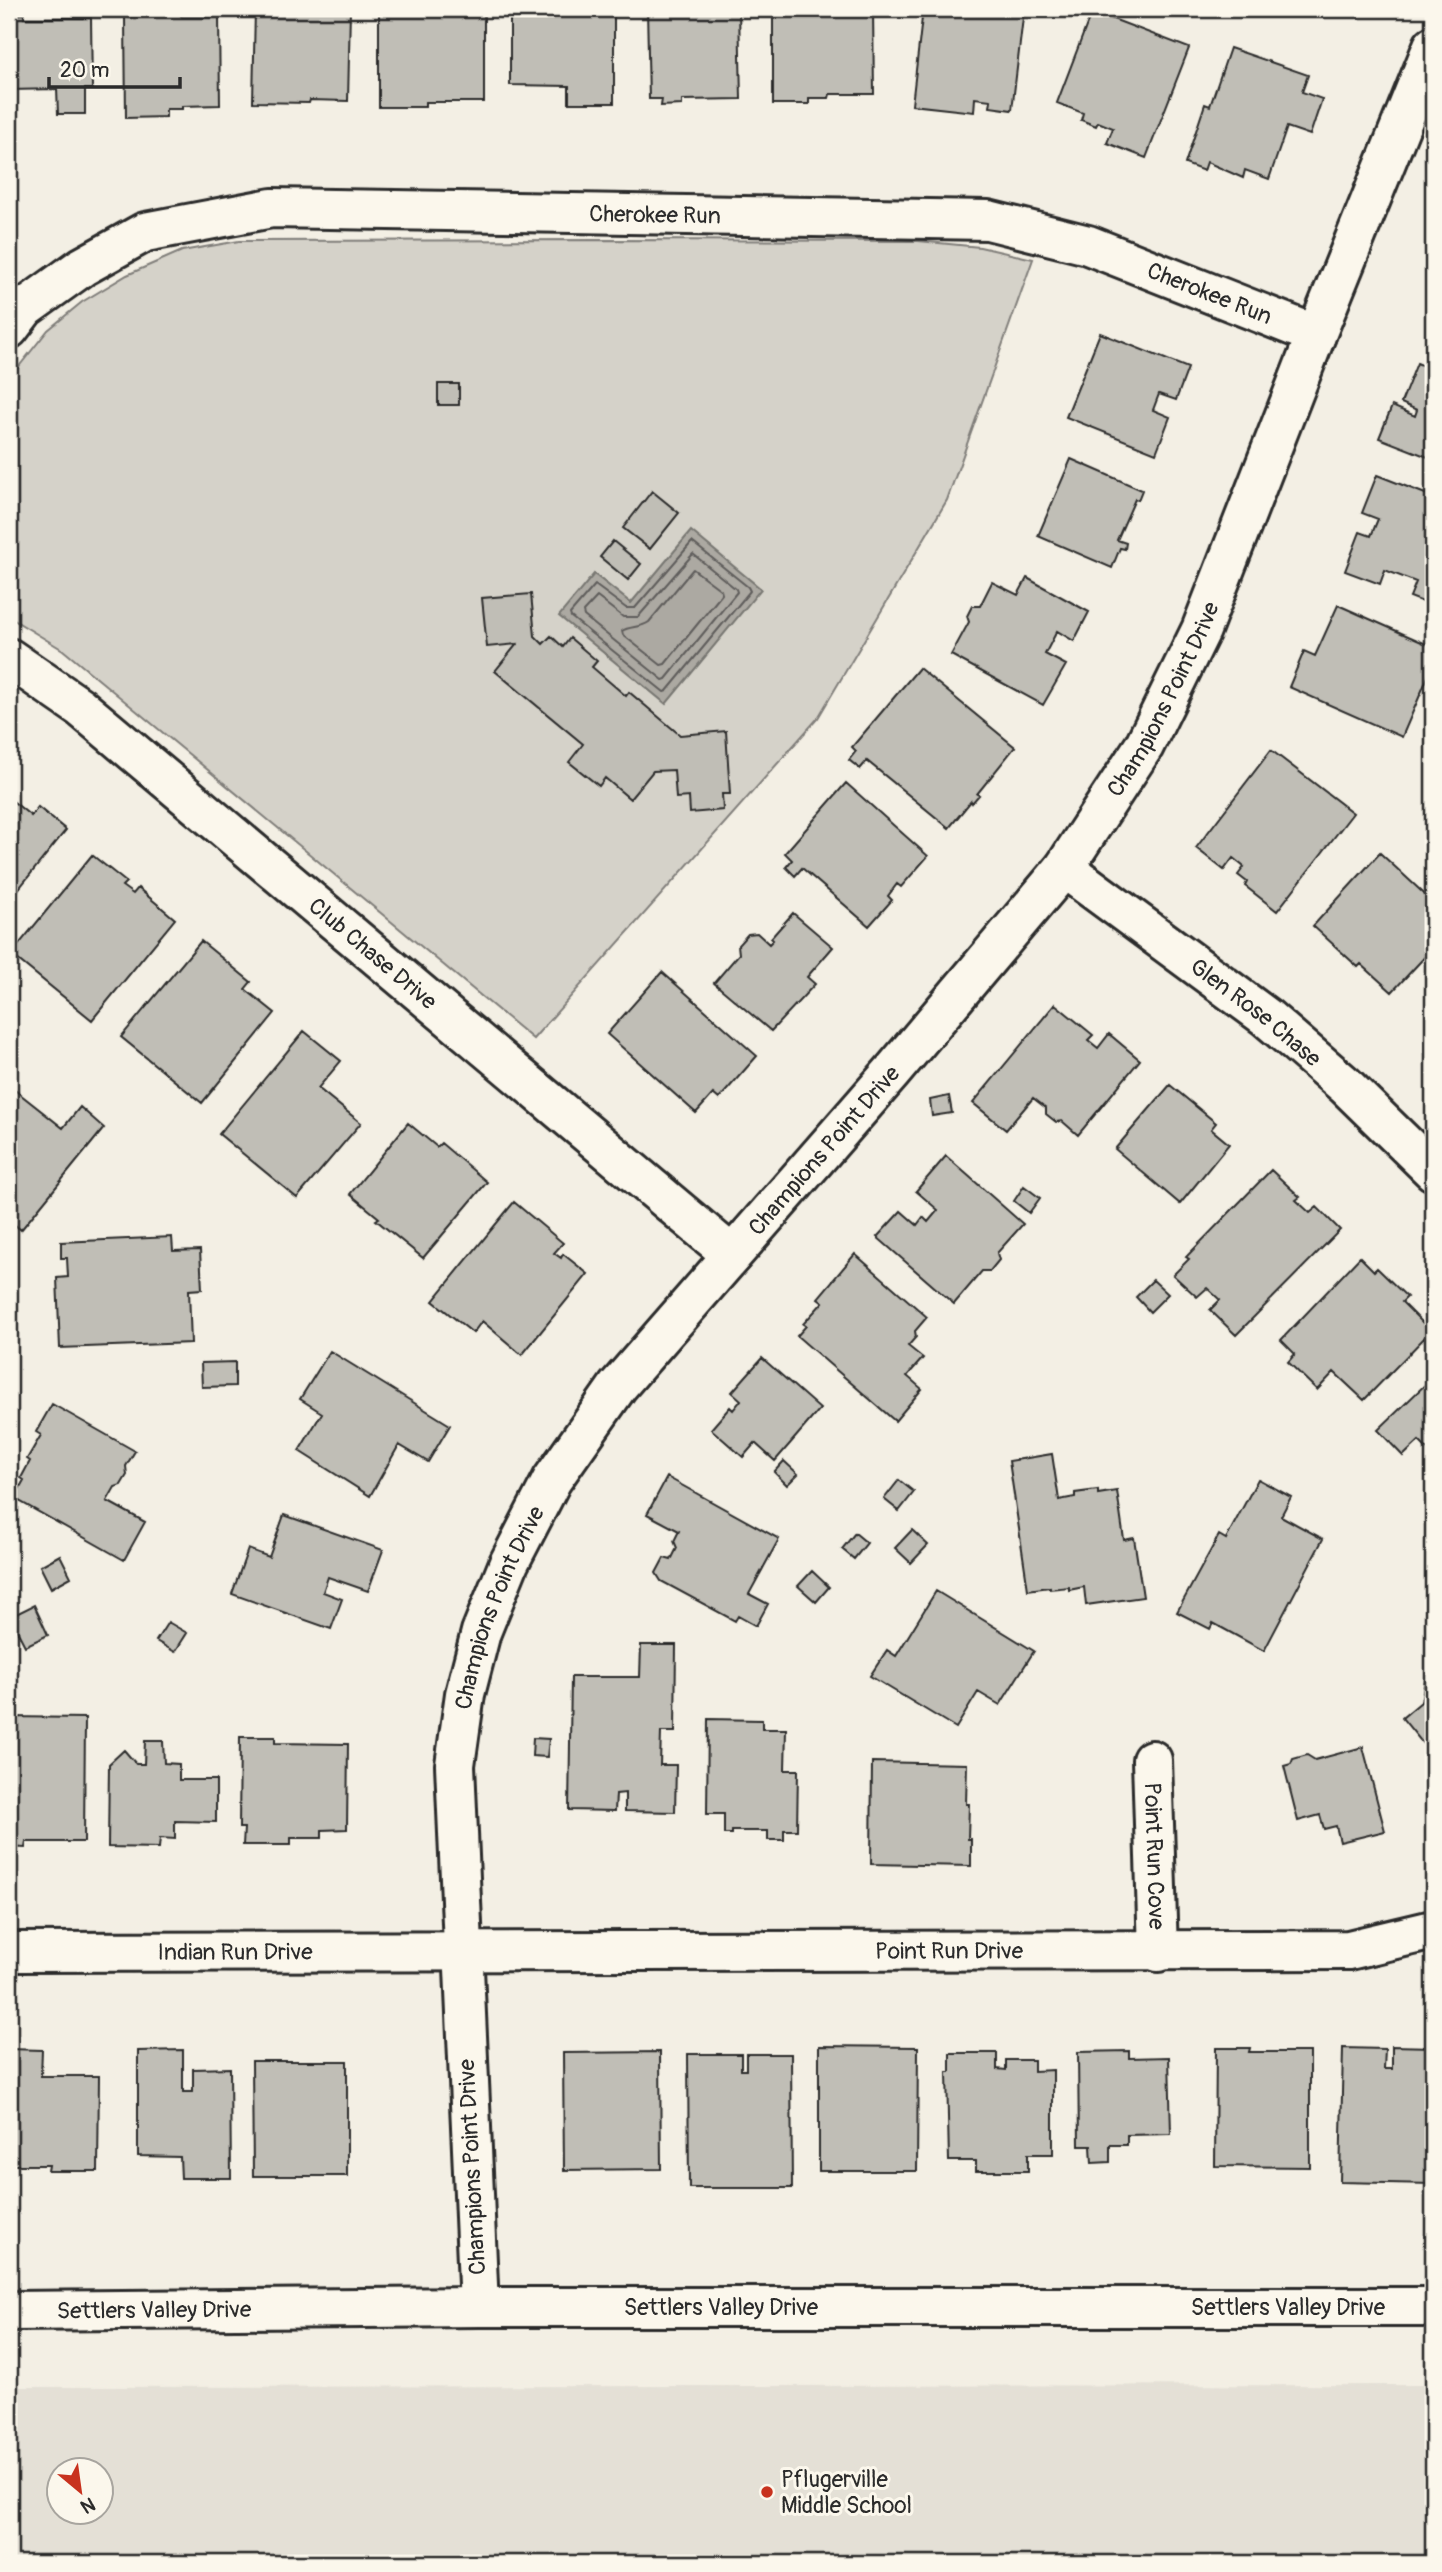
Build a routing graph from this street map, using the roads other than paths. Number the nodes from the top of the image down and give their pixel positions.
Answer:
1 (1433, 46) edge
2 (14, 310) edge
3 (1316, 335) junction
4 (9, 658) edge
5 (1064, 868) junction
6 (1433, 1171) edge
7 (732, 1255) junction
8 (1152, 1760) dead end
9 (1433, 1930) edge
10 (462, 1951) junction
11 (9, 1952) edge
12 (1158, 1952) junction
13 (478, 2307) junction
14 (1433, 2307) edge
15 (9, 2311) edge

1 - 3 street, Champions Point Drive
2 - 3 street, Cherokee Run
3 - 5 street, Champions Point Drive
4 - 7 street, Club Chase Drive
5 - 6 street, Glen Rose Chase
5 - 7 street, Champions Point Drive
7 - 10 street, Champions Point Drive
8 - 12 street, Point Run Cove
9 - 12 street, Point Run Drive
10 - 11 street, Indian Run Drive
10 - 12 street, Point Run Drive
10 - 13 street, Champions Point Drive
13 - 14 street, Settlers Valley Drive
13 - 15 street, Settlers Valley Drive

